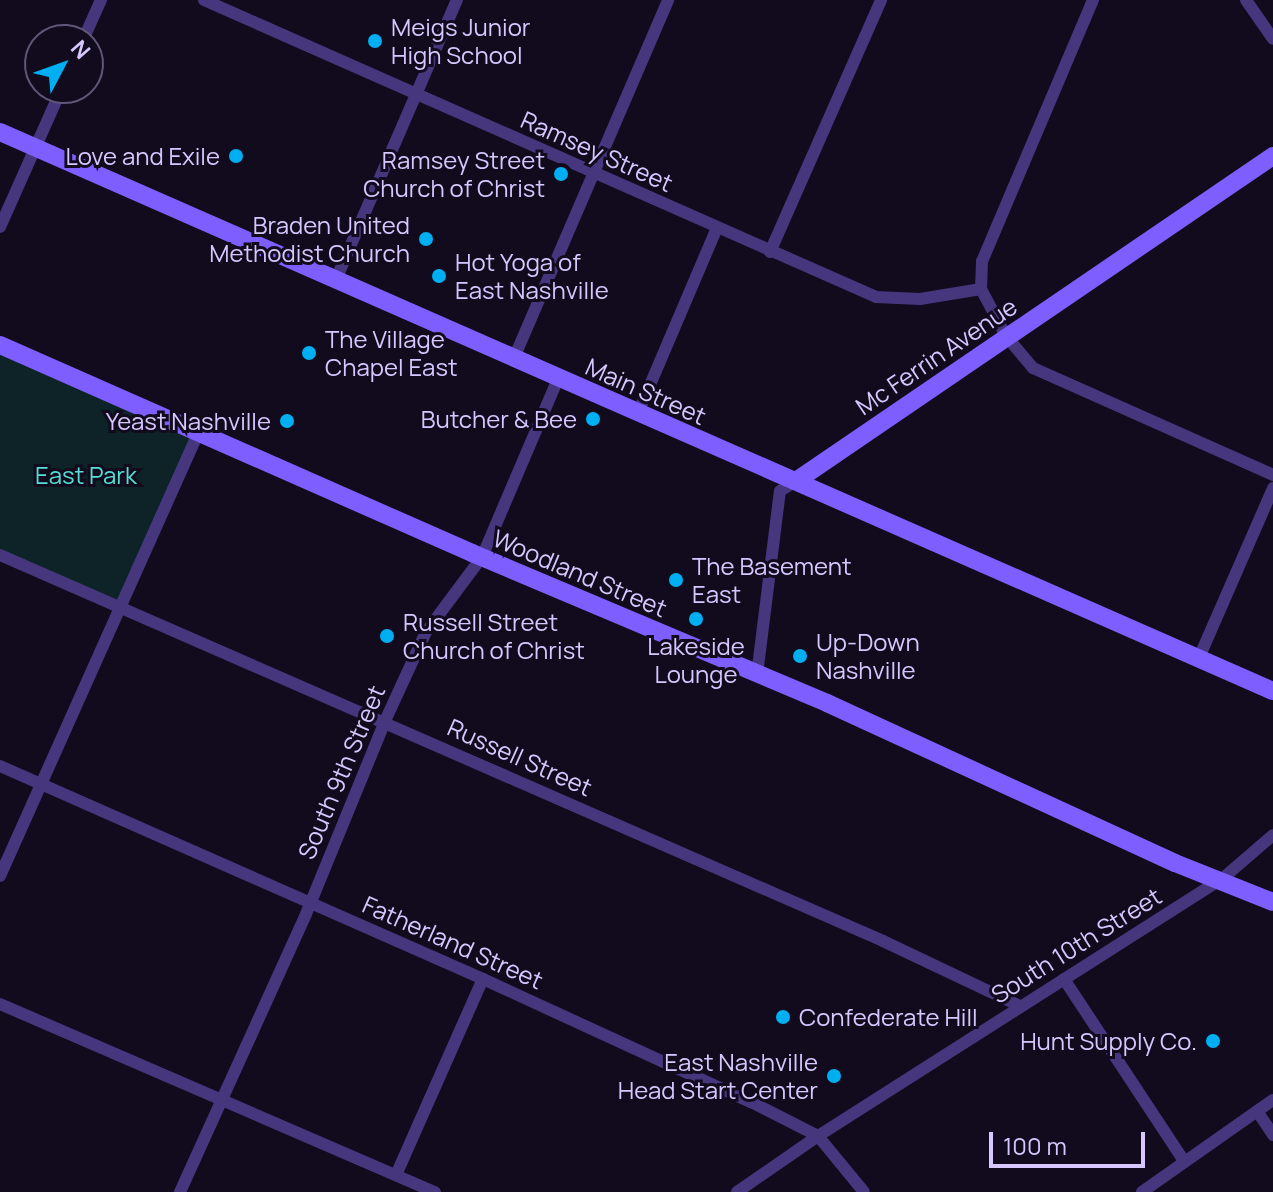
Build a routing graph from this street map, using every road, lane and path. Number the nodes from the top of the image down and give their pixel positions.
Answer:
1 (101, 0) edge
2 (204, 0) edge
3 (457, 0) edge
4 (668, 0) edge
5 (881, 0) edge
6 (1093, 0) edge
7 (1246, 0) edge
8 (90, 24) edge
9 (1273, 39) edge
10 (417, 92) junction
11 (55, 104) edge
12 (0, 132) edge
13 (35, 147) junction
14 (1273, 156) edge
15 (592, 173) junction
16 (0, 227) edge
17 (717, 228) junction
18 (770, 252) junction
19 (337, 277) junction
20 (981, 289) junction
21 (1006, 336) junction
22 (0, 345) edge
23 (514, 358) junction
24 (558, 379) junction
25 (638, 413) junction
26 (199, 432) junction
27 (1273, 475) edge
28 (796, 481) junction
29 (1273, 488) edge
30 (0, 555) edge
31 (482, 557) junction
32 (119, 608) junction
33 (1198, 660) junction
34 (757, 675) junction
35 (1273, 691) edge
36 (385, 721) junction
37 (0, 766) edge
38 (42, 785) junction
39 (1273, 835) edge
40 (0, 876) edge
41 (1222, 879) junction
42 (309, 901) junction
43 (1273, 902) edge
44 (483, 979) junction
45 (1064, 979) junction
46 (0, 1004) edge
47 (1020, 1006) junction
48 (1273, 1100) edge
49 (221, 1101) junction
50 (1257, 1111) junction
51 (1273, 1135) edge
52 (818, 1136) junction
53 (1184, 1161) junction
54 (396, 1175) junction
55 (180, 1192) edge
56 (435, 1192) edge
57 (737, 1192) edge
58 (864, 1192) edge
59 (1142, 1192) edge

1 - 8 street
2 - 10 street, Ramsey Street
3 - 10 street
4 - 15 street
5 - 18 street
6 - 20 street
7 - 9 street
10 - 15 street, Ramsey Street
10 - 19 street
11 - 13 street
12 - 13 street, Main Street
13 - 16 street
13 - 19 street, Main Street
14 - 21 street, Mc Ferrin Avenue
15 - 17 street, Ramsey Street
15 - 23 street
17 - 18 street, Ramsey Street
17 - 25 street
18 - 20 street, Ramsey Street
19 - 23 street, Main Street
20 - 21 street
21 - 27 street
21 - 28 street, Mc Ferrin Avenue
22 - 26 street, Woodland Street
23 - 24 street, Main Street
24 - 25 street, Main Street
24 - 31 street, South 9th Street
25 - 28 street, Main Street
26 - 31 street, Woodland Street
26 - 32 street
28 - 33 street, Main Street
28 - 34 street, Mc Ferrin Avenue
29 - 33 street
30 - 32 street, Russell Street
31 - 34 street, Woodland Street
31 - 36 street, South 9th Street
32 - 36 street, Russell Street
32 - 38 street
33 - 35 street, Main Street
34 - 41 street, Woodland Street
36 - 42 street, South 9th Street
36 - 47 street, Russell Street
37 - 38 street, Fatherland Street
38 - 40 street
38 - 42 street, Fatherland Street
39 - 41 street, South 10th Street
41 - 43 street, Woodland Street
41 - 45 street, South 10th Street
42 - 44 street, Fatherland Street
42 - 49 street, South 9th Street
44 - 52 street, Fatherland Street
44 - 54 street
45 - 47 street, South 10th Street
45 - 53 street
46 - 49 street
47 - 52 street, South 10th Street
48 - 50 street
49 - 54 street
49 - 55 street, South 9th Street
50 - 51 street
50 - 53 street
52 - 57 street, South 10th Street
52 - 58 street, Fatherland Street
53 - 59 street
54 - 56 street

